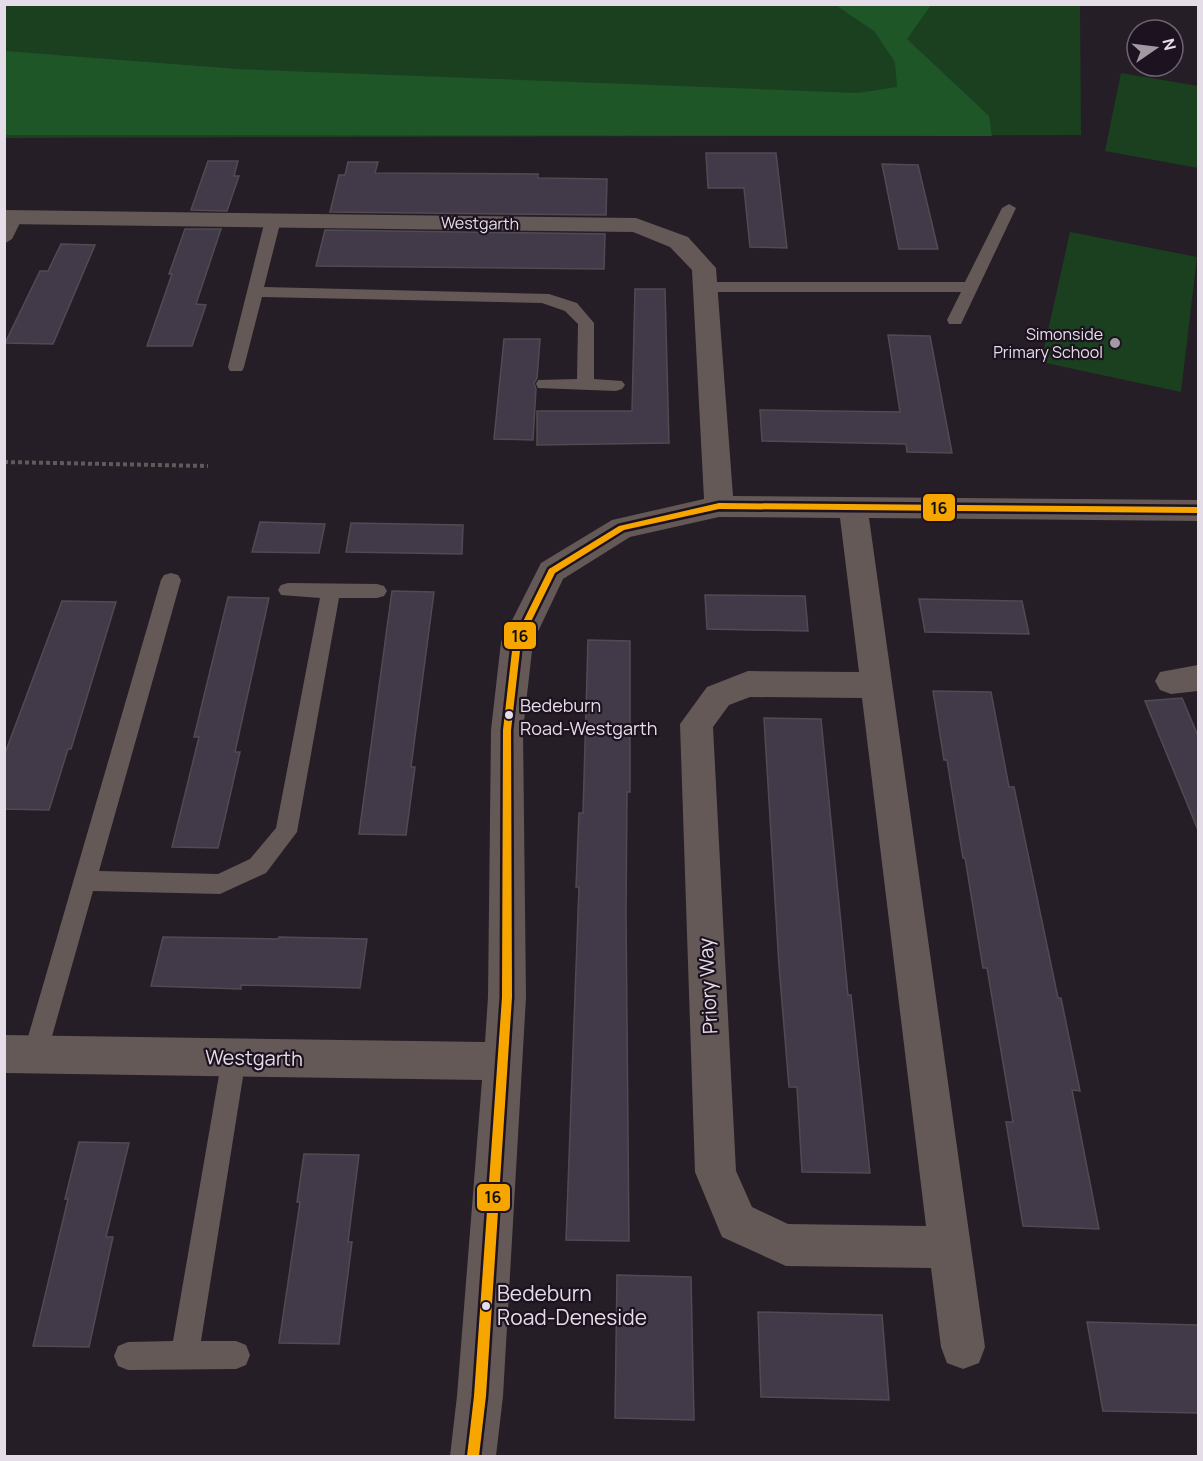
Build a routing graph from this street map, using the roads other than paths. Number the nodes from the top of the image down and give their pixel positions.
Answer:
1 (1009, 208) dead end
2 (273, 220) junction
3 (8, 224) edge
4 (705, 287) junction
5 (971, 287) junction
6 (255, 292) junction
7 (955, 320) dead end
8 (236, 367) dead end
9 (544, 384) dead end
10 (585, 384) junction
11 (615, 385) dead end
12 (719, 506) junction
13 (853, 507) junction
14 (1198, 510) edge
15 (171, 580) dead end
16 (288, 590) dead end
17 (331, 591) junction
18 (376, 591) dead end
19 (876, 685) junction
20 (84, 881) junction
21 (20, 1054) edge
22 (234, 1058) junction
23 (503, 1061) junction
24 (950, 1246) junction
25 (963, 1347) dead end
26 (236, 1355) dead end
27 (128, 1356) dead end
28 (185, 1356) junction
29 (473, 1456) edge

1 - 5 lane
2 - 3 street, Westgarth
2 - 4 street, Westgarth
2 - 6 lane
4 - 5 lane
4 - 12 street, Westgarth
5 - 7 lane
6 - 8 lane
6 - 10 lane
9 - 10 lane
10 - 11 lane
12 - 13 street
12 - 23 street
13 - 14 street
13 - 19 street
15 - 20 lane
16 - 17 lane
17 - 18 lane
17 - 20 lane
19 - 24 street
19 - 24 street, Priory Way
20 - 21 lane
21 - 22 street, Westgarth
22 - 23 street, Westgarth
22 - 28 lane
23 - 29 street
24 - 25 street
26 - 28 lane
27 - 28 lane

